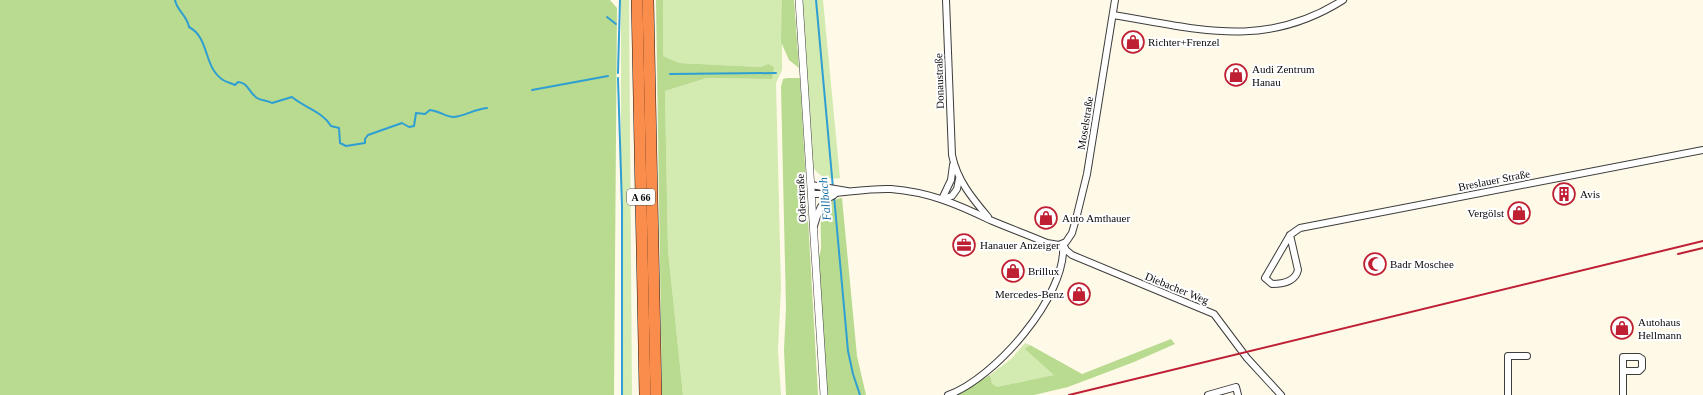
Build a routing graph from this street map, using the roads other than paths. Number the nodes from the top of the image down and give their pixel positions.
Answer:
1 (637, 0) edge
2 (648, 0) edge
3 (799, 0) edge
4 (946, 0) edge
5 (1115, 0) edge
6 (1343, 0) edge
7 (1113, 15) junction
8 (1703, 150) edge
9 (953, 162) junction
10 (959, 179) junction
11 (811, 185) junction
12 (836, 190) junction
13 (812, 194) junction
14 (828, 196) junction
15 (942, 199) junction
16 (991, 220) junction
17 (814, 227) junction
18 (1290, 235) junction
19 (1063, 244) junction
20 (1527, 356) dead end
21 (1623, 371) dead end
22 (645, 395) edge
23 (656, 395) edge
24 (824, 395) edge
25 (948, 395) edge
26 (1208, 395) edge
27 (1238, 395) edge
28 (1280, 395) edge
29 (1508, 395) edge
30 (1623, 395) edge

1 - 22 highway, A 66
2 - 23 highway, A 66
3 - 11 street, Oderstraße
4 - 9 street, Donaustraße
5 - 7 street, Moselstraße
6 - 7 street
7 - 19 street, Moselstraße
8 - 18 street, Breslauer Straße
9 - 10 street, Donaustraße
9 - 15 street, Donaustraße
10 - 15 street
10 - 16 street, Donaustraße
11 - 12 street
11 - 13 street, Oderstraße
12 - 14 street
12 - 15 street
13 - 14 street
13 - 17 street, Oderstraße
14 - 17 street
15 - 16 street
16 - 19 street
17 - 24 street, Oderstraße
18 - 18 street
19 - 25 street, Moselstraße
19 - 28 street, Diebacher Weg
20 - 29 street
21 - 30 street
26 - 27 street

